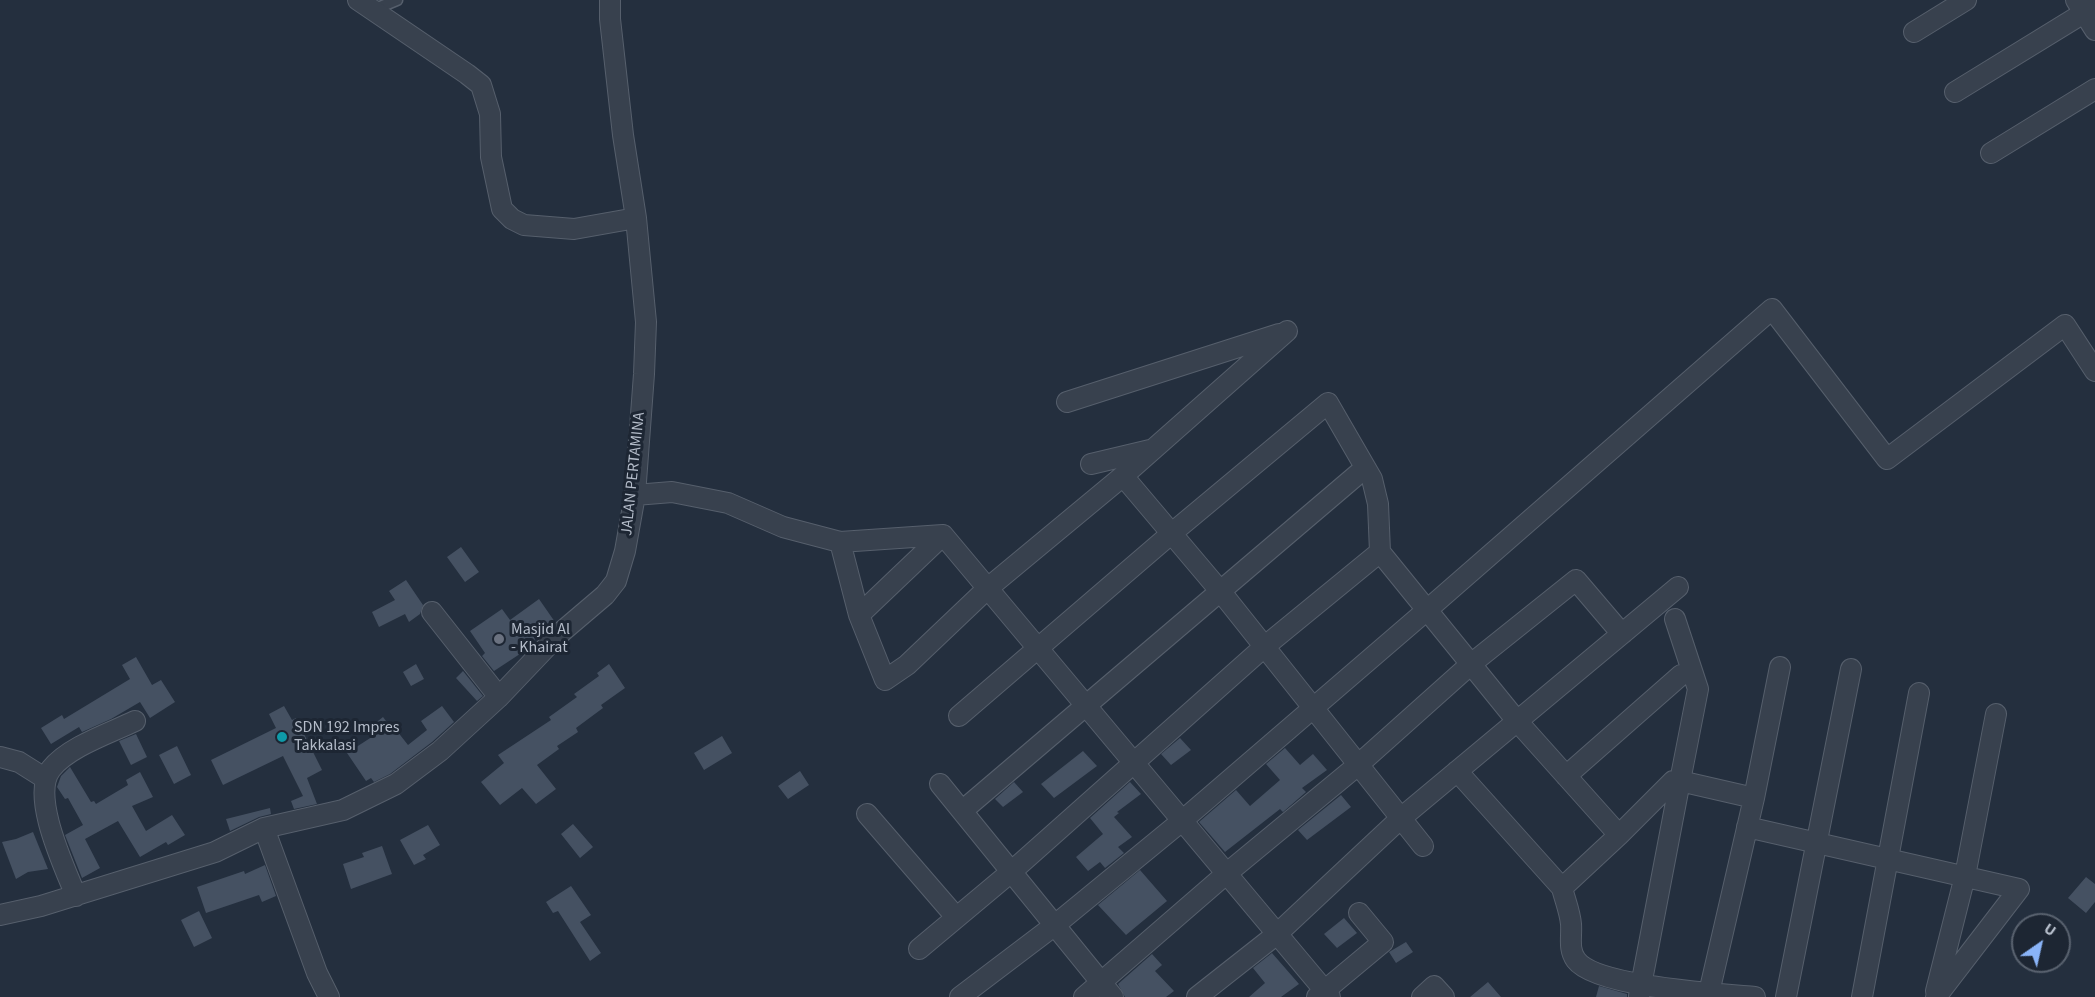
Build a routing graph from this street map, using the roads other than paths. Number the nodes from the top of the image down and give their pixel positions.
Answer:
1 (397, 0) edge
2 (610, 0) edge
3 (1966, 0) edge
4 (365, 5) edge
5 (2085, 6) edge
6 (2095, 30) edge
7 (1914, 32) dead end
8 (2095, 89) edge
9 (1955, 92) dead end
10 (1991, 153) dead end
11 (636, 218) junction
12 (2095, 371) edge
13 (1067, 402) dead end
14 (1154, 448) junction
15 (1091, 464) dead end
16 (1365, 468) junction
17 (1123, 476) junction
18 (635, 495) junction
19 (1172, 532) junction
20 (943, 535) junction
21 (840, 542) junction
22 (1380, 552) junction
23 (1678, 587) dead end
24 (988, 588) junction
25 (1221, 592) junction
26 (1427, 610) junction
27 (432, 612) dead end
28 (860, 615) junction
29 (1675, 619) dead end
30 (1622, 634) junction
31 (1264, 646) junction
32 (1039, 649) junction
33 (1471, 664) junction
34 (1780, 667) dead end
35 (1851, 669) dead end
36 (1681, 675) dead end
37 (1919, 693) dead end
38 (499, 697) junction
39 (1086, 705) junction
40 (1313, 707) junction
41 (1996, 714) dead end
42 (959, 716) dead end
43 (135, 721) dead end
44 (1517, 721) junction
45 (0, 757) edge
46 (1134, 763) junction
47 (1358, 765) junction
48 (1457, 771) junction
49 (1566, 776) junction
50 (46, 779) junction
51 (1680, 781) junction
52 (940, 784) dead end
53 (1754, 798) junction
54 (962, 811) junction
55 (867, 814) dead end
56 (1401, 818) junction
57 (1183, 820) junction
58 (1747, 827) junction
59 (264, 828) junction
60 (1619, 835) junction
61 (1817, 843) junction
62 (1423, 846) dead end
63 (1888, 859) junction
64 (1011, 872) junction
65 (1226, 874) junction
66 (1965, 876) junction
67 (1562, 888) junction
68 (76, 896) junction
69 (1359, 913) dead end
70 (0, 915) edge
71 (956, 917) junction
72 (1055, 925) junction
73 (1277, 934) junction
74 (919, 949) dead end
75 (1107, 990) edge
76 (1640, 991) edge
77 (1324, 995) edge
78 (1708, 995) edge
79 (329, 997) edge
80 (960, 997) edge
81 (1084, 997) edge
82 (1197, 997) edge
83 (1422, 997) edge
84 (1444, 997) edge
85 (1755, 997) edge
86 (1786, 997) edge
87 (1862, 997) edge
88 (1935, 997) edge

1 - 4 lane
2 - 11 street, JALAN PERTAMINA
3 - 7 street
4 - 11 street
5 - 6 street
5 - 9 street
8 - 10 street
11 - 18 street, JALAN PERTAMINA
12 - 26 street
13 - 14 street
14 - 15 street
14 - 17 street
16 - 19 street
16 - 22 street
16 - 25 street
17 - 19 street
17 - 24 street
18 - 21 street
18 - 38 street, JALAN PERTAMINA
19 - 25 street
19 - 32 street
20 - 21 street
20 - 24 street
20 - 28 street
21 - 28 street
22 - 26 street
22 - 31 street
23 - 30 street
24 - 28 street
24 - 32 street
25 - 31 street
25 - 39 street
26 - 33 street
26 - 40 street
27 - 38 street
29 - 51 street
30 - 33 street
30 - 44 street
31 - 40 street
31 - 46 street
32 - 39 street
32 - 42 street
33 - 44 street
33 - 47 street
34 - 53 street
35 - 61 street
36 - 49 street
37 - 63 street
38 - 59 street, JALAN PERTAMINA
39 - 46 street
39 - 54 street
40 - 47 street
40 - 57 street
41 - 66 street
43 - 50 street
44 - 48 street
44 - 49 street
45 - 50 street
46 - 57 street
46 - 64 street
47 - 56 street
47 - 65 street
48 - 56 street
48 - 67 street
49 - 60 street
50 - 68 street
51 - 53 street
51 - 60 street
51 - 76 street
52 - 54 street
53 - 58 street
54 - 64 street
55 - 71 street
56 - 62 street
56 - 73 street
57 - 65 street
57 - 72 street
58 - 61 street
58 - 78 street
59 - 68 street, JALAN PERTAMINA
59 - 79 street
60 - 67 street
61 - 63 street
61 - 86 street
63 - 66 street
63 - 87 street
64 - 71 street
64 - 72 street
65 - 73 street
65 - 75 street
66 - 88 street
66 - 88 street
67 - 76 street
68 - 70 street, JALAN PERTAMINA
69 - 77 street
71 - 74 street
72 - 75 street
72 - 80 street
73 - 77 street
73 - 82 street
75 - 81 street
76 - 78 street
78 - 85 street
83 - 84 street

